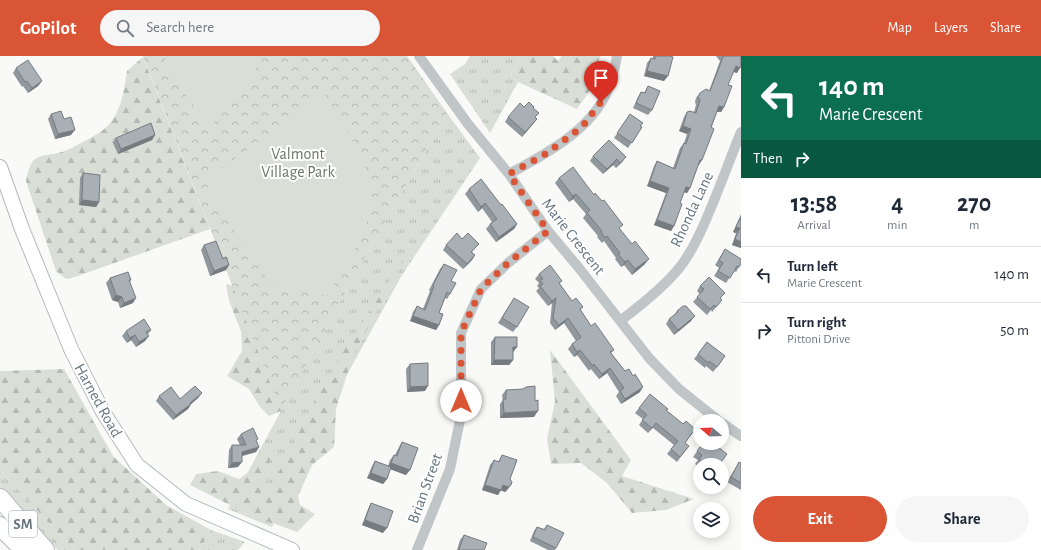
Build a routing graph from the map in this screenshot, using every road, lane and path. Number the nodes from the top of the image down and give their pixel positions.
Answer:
1 (419, 56) edge
2 (617, 56) edge
3 (741, 132) edge
4 (0, 167) edge
5 (509, 174) junction
6 (548, 231) junction
7 (620, 321) junction
8 (710, 414) edge
9 (729, 428) edge
10 (741, 436) edge
11 (0, 498) edge
12 (0, 526) edge
13 (24, 550) edge
14 (45, 550) edge
15 (292, 550) edge
16 (417, 550) edge

1 - 5 street, Marie Crescent
2 - 5 street
3 - 7 street, Rhonda Lane
4 - 15 main road, Harned Road
5 - 6 street, Marie Crescent
6 - 7 street, Marie Crescent
6 - 16 street, Brian Street
7 - 8 street, Marie Crescent
9 - 10 street
11 - 14 highway, SM
12 - 13 highway, SM

